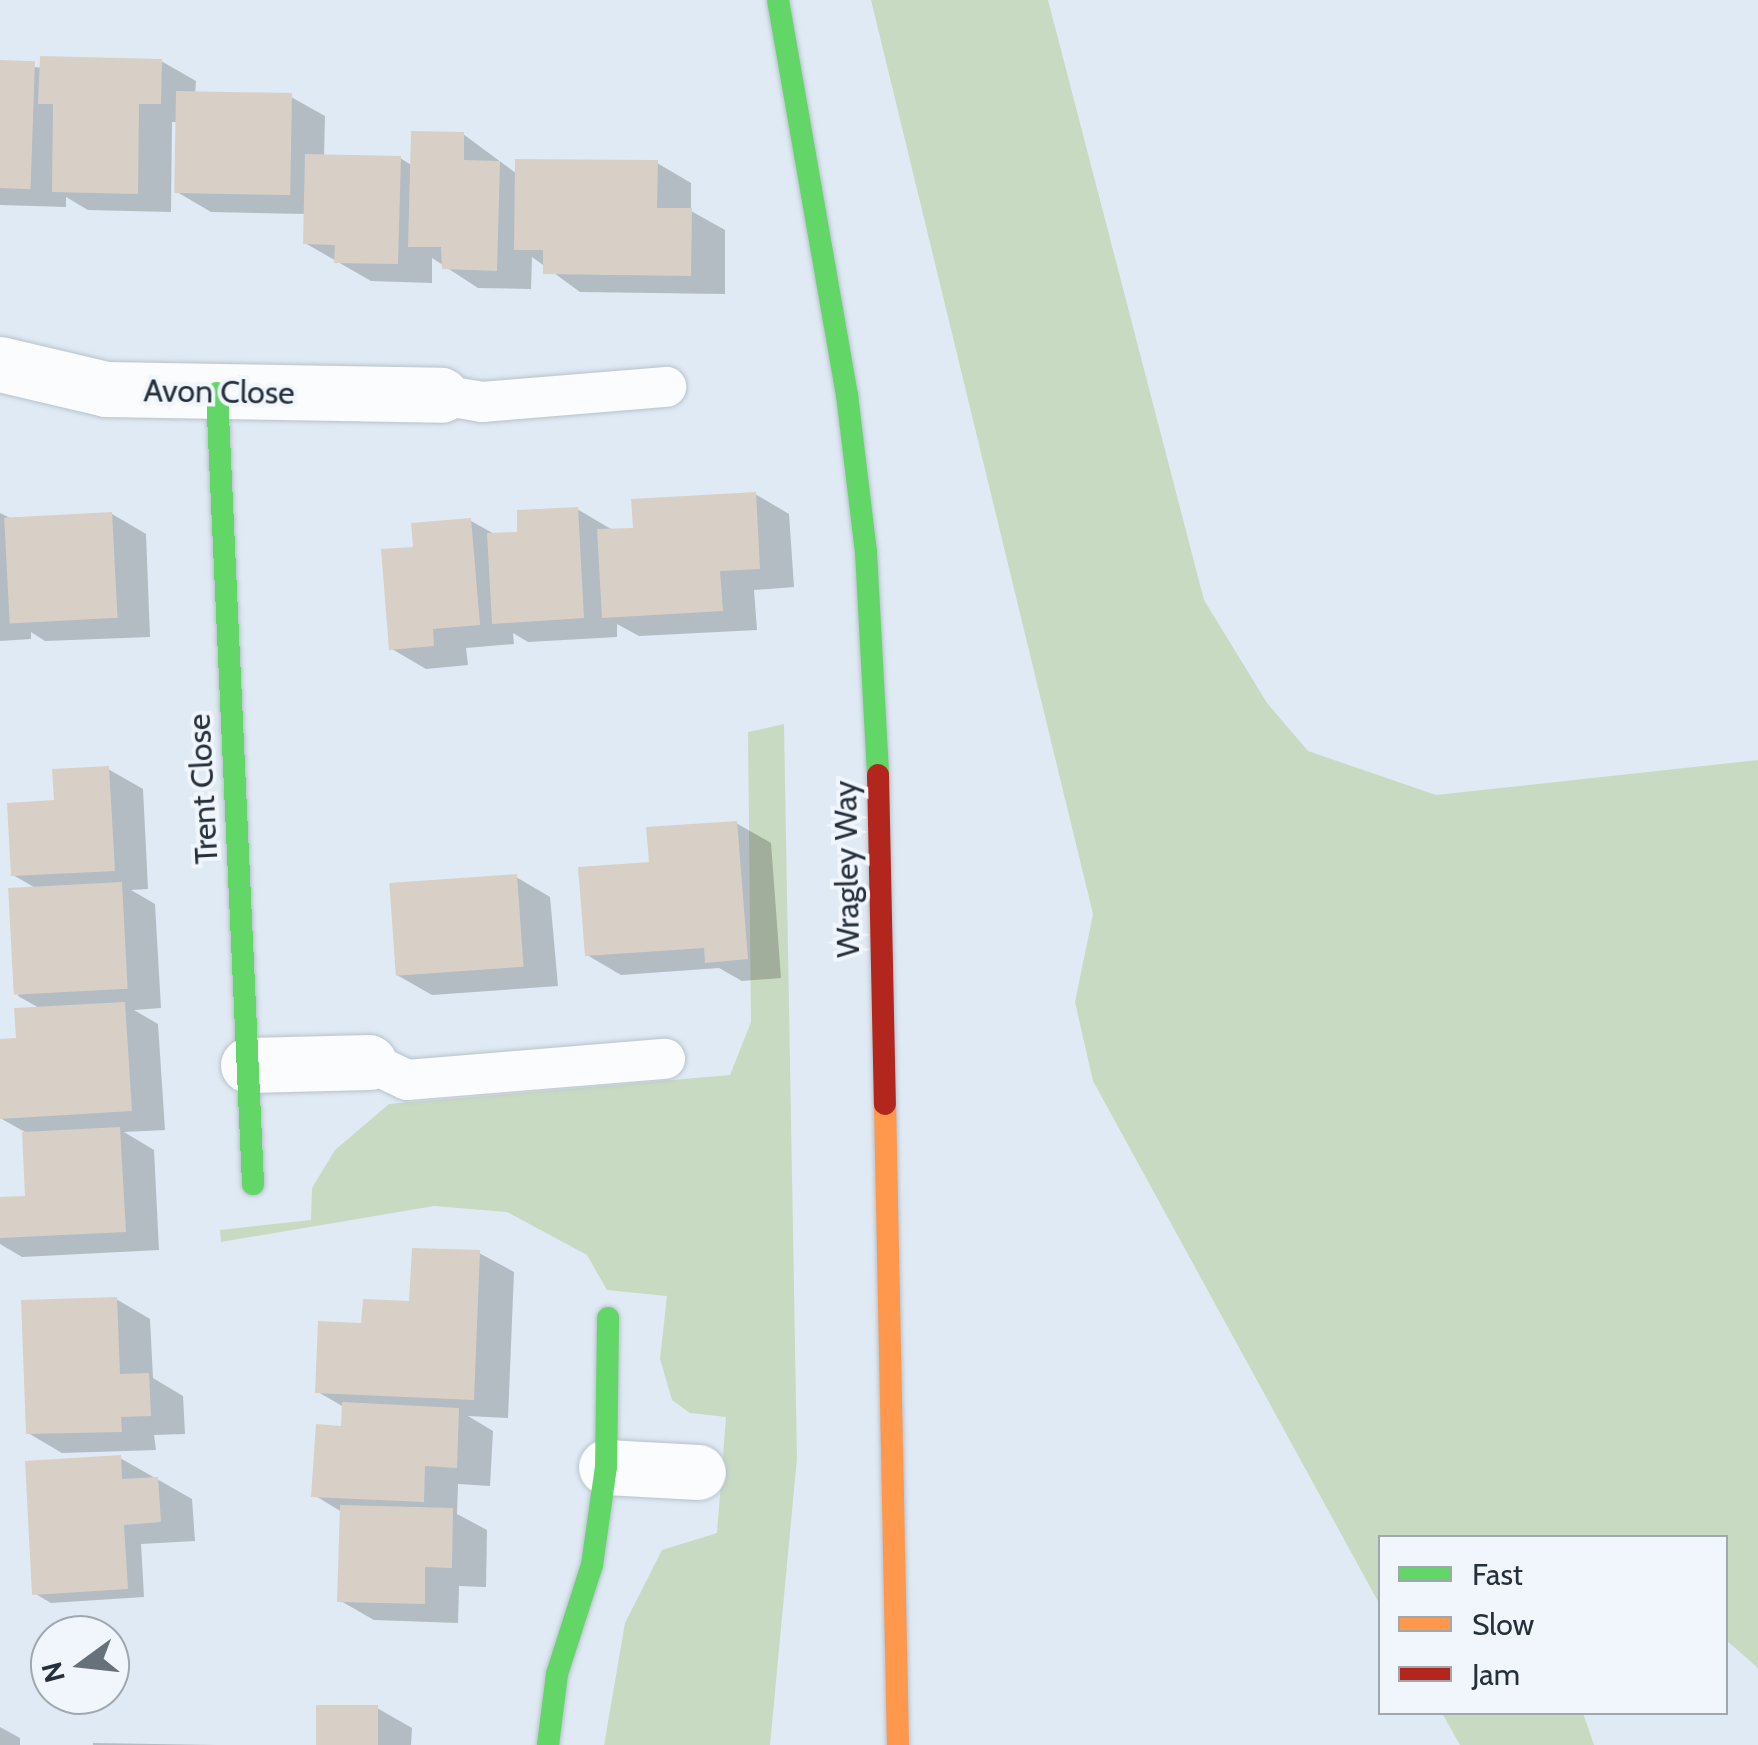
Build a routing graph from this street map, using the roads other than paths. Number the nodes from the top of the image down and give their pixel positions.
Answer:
1 (778, 0) edge
2 (0, 364) edge
3 (666, 386) dead end
4 (217, 392) junction
5 (441, 395) joint
6 (665, 1059) dead end
7 (369, 1062) joint
8 (248, 1065) junction
9 (252, 1184) dead end
10 (608, 1318) dead end
11 (606, 1467) junction
12 (698, 1472) dead end
13 (548, 1745) edge
14 (898, 1745) edge

1 - 14 street, Wragley Way
2 - 4 street, Avon Close
3 - 5 lane
4 - 5 street, Avon Close
4 - 8 street, Trent Close
6 - 7 lane
7 - 8 street
8 - 9 street, Trent Close
10 - 11 street
11 - 12 street
11 - 13 street

